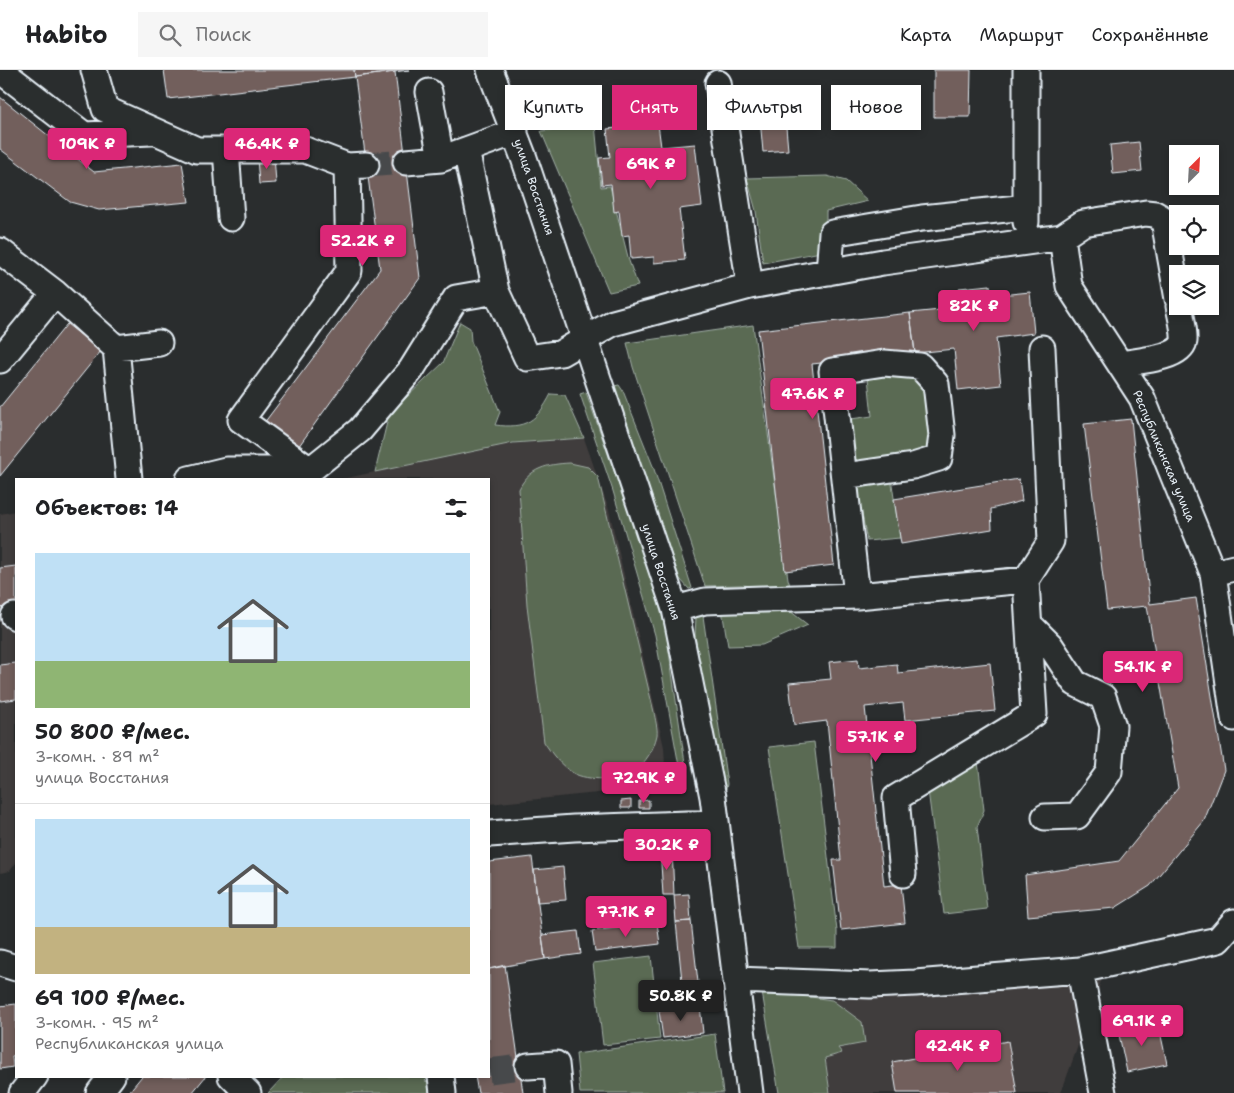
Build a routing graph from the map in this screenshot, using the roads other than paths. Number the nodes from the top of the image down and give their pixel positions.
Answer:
1 (0, 70) edge
2 (94, 70) edge
3 (490, 70) edge
4 (1026, 70) edge
5 (718, 83) dead end
6 (430, 92) dead end
7 (156, 132) junction
8 (514, 132) junction
9 (226, 150) junction
10 (466, 150) junction
11 (441, 159) junction
12 (406, 162) tunnel mouth
13 (1026, 207) junction
14 (231, 218) dead end
15 (1062, 237) junction
16 (1026, 242) junction
17 (0, 251) edge
18 (1172, 265) edge
19 (829, 272) junction
20 (750, 286) junction
21 (496, 291) junction
22 (55, 293) junction
23 (1181, 315) edge
24 (586, 338) junction
25 (159, 343) dead end
26 (116, 348) junction
27 (1042, 348) dead end
28 (0, 360) edge
29 (1120, 364) junction
30 (310, 470) junction
31 (844, 476) junction
32 (129, 478) edge
33 (193, 478) edge
34 (1224, 571) edge
35 (1026, 580) junction
36 (857, 596) junction
37 (675, 609) junction
38 (1029, 624) junction
39 (1234, 718) edge
40 (1045, 817) dead end
41 (716, 823) junction
42 (490, 834) edge
43 (903, 874) dead end
44 (1234, 922) edge
45 (0, 963) edge
46 (15, 968) edge
47 (1080, 970) junction
48 (736, 980) junction
49 (528, 1066) tunnel mouth
50 (33, 1078) edge
51 (110, 1078) edge
52 (22, 1093) edge
53 (99, 1093) edge
54 (559, 1093) edge
55 (750, 1093) edge
56 (1103, 1093) edge

1 - 7 street
2 - 7 street
3 - 8 street, улица Восстания
4 - 13 street
5 - 20 street
6 - 11 street
7 - 9 street
8 - 10 street
8 - 24 street, улица Восстания
9 - 14 street
9 - 30 street
10 - 11 street
10 - 21 street
11 - 12 street
13 - 16 street
13 - 19 street
15 - 16 street
15 - 18 street
15 - 29 street, Республиканская улица
16 - 19 street
17 - 22 street
19 - 20 street
20 - 24 street
21 - 24 street
21 - 30 street
22 - 26 street
22 - 28 street
23 - 29 street
24 - 37 street, улица Восстания
25 - 26 street
26 - 32 street
27 - 35 street
29 - 34 street, Республиканская улица
30 - 33 street
31 - 31 street
31 - 36 street
34 - 39 street, Республиканская улица
35 - 36 street
35 - 38 street
36 - 37 street
37 - 41 street, улица Восстания
38 - 40 street
38 - 43 street
41 - 42 street
41 - 48 street, улица Восстания
44 - 47 street
45 - 46 street
47 - 48 street
47 - 56 street
48 - 55 street, улица Восстания
49 - 54 street
50 - 52 street
51 - 53 street

